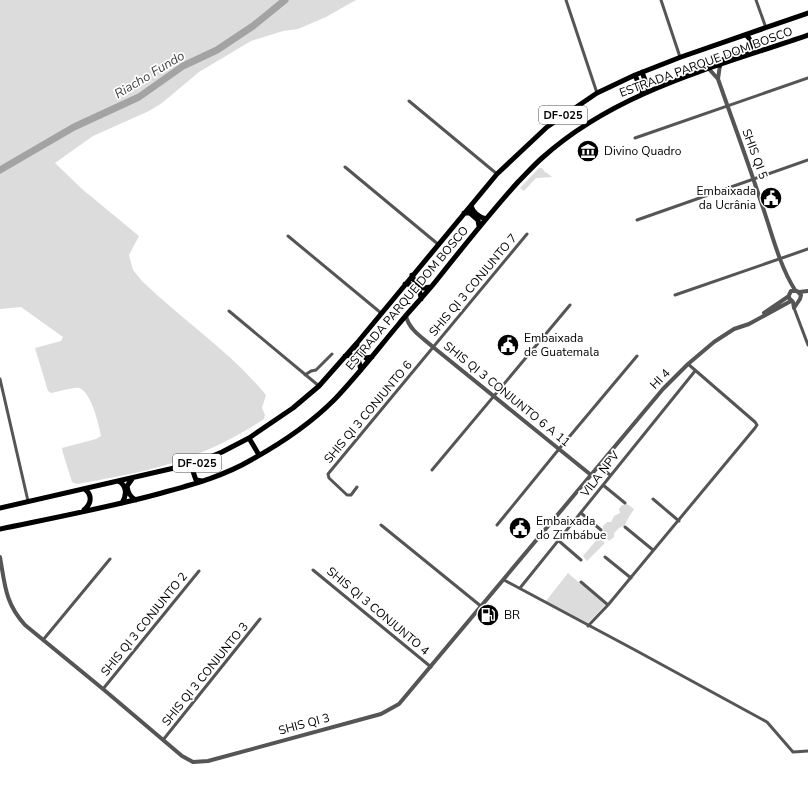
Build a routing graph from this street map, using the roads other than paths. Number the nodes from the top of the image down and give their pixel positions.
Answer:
1 (566, 0) edge
2 (661, 0) edge
3 (756, 0) edge
4 (808, 13) edge
5 (766, 28) junction
6 (746, 35) junction
7 (808, 35) edge
8 (681, 58) junction
9 (720, 65) junction
10 (708, 69) junction
11 (642, 72) junction
12 (635, 75) junction
13 (808, 78) edge
14 (718, 79) junction
15 (649, 91) junction
16 (597, 93) junction
17 (643, 94) junction
18 (409, 101) dead end
19 (728, 106) junction
20 (635, 138) dead end
21 (808, 160) edge
22 (345, 167) dead end
23 (497, 174) junction
24 (754, 179) junction
25 (471, 206) junction
26 (464, 213) junction
27 (486, 219) junction
28 (636, 220) dead end
29 (479, 226) junction
30 (527, 234) dead end
31 (288, 236) dead end
32 (439, 245) junction
33 (808, 249) edge
34 (780, 258) junction
35 (412, 275) junction
36 (405, 284) junction
37 (431, 287) junction
38 (808, 292) edge
39 (793, 293) junction
40 (675, 296) dead end
41 (801, 297) junction
42 (421, 299) junction
43 (791, 301) junction
44 (570, 304) dead end
45 (794, 308) junction
46 (229, 311) dead end
47 (382, 313) junction
48 (406, 316) junction
49 (399, 324) junction
50 (750, 324) junction
51 (411, 327) junction
52 (356, 343) junction
53 (808, 345) edge
54 (433, 347) junction
55 (332, 354) dead end
56 (345, 356) junction
57 (373, 356) junction
58 (637, 356) dead end
59 (688, 364) junction
60 (361, 370) junction
61 (695, 371) junction
62 (305, 375) junction
63 (0, 379) edge
64 (319, 386) junction
65 (493, 395) junction
66 (249, 438) junction
67 (559, 449) junction
68 (259, 455) junction
69 (196, 463) junction
70 (599, 466) junction
71 (432, 470) dead end
72 (591, 475) junction
73 (610, 475) junction
74 (133, 478) junction
75 (118, 482) junction
76 (204, 482) junction
77 (603, 484) junction
78 (357, 487) dead end
79 (85, 489) junction
80 (653, 499) dead end
81 (136, 500) junction
82 (28, 501) junction
83 (625, 502) dead end
84 (122, 503) junction
85 (0, 508) edge
86 (84, 511) junction
87 (581, 513) junction
88 (679, 521) junction
89 (381, 525) dead end
90 (497, 525) dead end
91 (625, 527) dead end
92 (0, 530) edge
93 (601, 530) dead end
94 (559, 541) junction
95 (653, 550) junction
96 (0, 557) edge
97 (605, 557) dead end
98 (110, 559) dead end
99 (581, 560) dead end
100 (313, 570) dead end
101 (199, 571) dead end
102 (631, 578) junction
103 (504, 580) junction
104 (581, 582) dead end
105 (520, 588) junction
106 (608, 605) junction
107 (482, 607) junction
108 (260, 619) dead end
109 (588, 626) junction
110 (43, 640) junction
111 (431, 667) junction
112 (103, 689) junction
113 (163, 740) junction
114 (808, 751) edge

1 - 16 street
2 - 8 street
3 - 5 street
4 - 5 main road, ESTRADA PARQUE DOM BOSCO / DF-025
5 - 6 main road, ESTRADA PARQUE DOM BOSCO / DF-025
6 - 8 main road, ESTRADA PARQUE DOM BOSCO / DF-025
6 - 9 main road
7 - 9 main road, ESTRADA PARQUE DOM BOSCO / DF-025
8 - 11 main road, ESTRADA PARQUE DOM BOSCO / DF-025
9 - 10 main road, ESTRADA PARQUE DOM BOSCO / DF-025
9 - 14 street, SHIS QI 5
10 - 14 street, SHIS QI 5
10 - 15 main road, ESTRADA PARQUE DOM BOSCO / DF-025
11 - 12 main road, ESTRADA PARQUE DOM BOSCO / DF-025
11 - 15 main road
12 - 16 main road, ESTRADA PARQUE DOM BOSCO / DF-025
12 - 17 main road
13 - 19 street
14 - 19 street, SHIS QI 5
15 - 17 main road, ESTRADA PARQUE DOM BOSCO / DF-025
16 - 23 main road, ESTRADA PARQUE DOM BOSCO / DF-025
17 - 27 main road, ESTRADA PARQUE DOM BOSCO / DF-025
18 - 23 street
19 - 20 street
19 - 24 street, SHIS QI 5
21 - 24 street
22 - 32 street
23 - 25 main road, ESTRADA PARQUE DOM BOSCO / DF-025
24 - 28 street
24 - 34 street, SHIS QI 5
25 - 26 main road, ESTRADA PARQUE DOM BOSCO / DF-025
25 - 27 main road
26 - 29 main road
26 - 32 main road, ESTRADA PARQUE DOM BOSCO / DF-025
27 - 29 main road, ESTRADA PARQUE DOM BOSCO / DF-025
29 - 37 main road, ESTRADA PARQUE DOM BOSCO / DF-025
30 - 54 street, SHIS QI 3 CONJUNTO 7
31 - 47 street
32 - 35 main road, ESTRADA PARQUE DOM BOSCO / DF-025
33 - 34 street
34 - 39 street, SHIS QI 5
34 - 40 street
35 - 36 main road, ESTRADA PARQUE DOM BOSCO / DF-025
35 - 37 main road
36 - 42 main road
36 - 47 main road, ESTRADA PARQUE DOM BOSCO / DF-025
37 - 42 main road, ESTRADA PARQUE DOM BOSCO / DF-025
38 - 39 street
38 - 41 street
39 - 41 street
39 - 43 street
39 - 50 street, HI 4
41 - 45 street
42 - 48 main road, ESTRADA PARQUE DOM BOSCO / DF-025
43 - 45 street
43 - 50 street, HI 4
44 - 65 street
45 - 53 street
46 - 62 street
47 - 52 main road, ESTRADA PARQUE DOM BOSCO / DF-025
48 - 49 main road, ESTRADA PARQUE DOM BOSCO / DF-025
48 - 51 street, SHIS QI 3 CONJUNTO 6 A 11
49 - 51 street, SHIS QI 3 CONJUNTO 6 A 11
49 - 57 main road, ESTRADA PARQUE DOM BOSCO / DF-025
50 - 59 street, HI 4
51 - 54 street, SHIS QI 3 CONJUNTO 6 A 11
52 - 56 main road, ESTRADA PARQUE DOM BOSCO / DF-025
52 - 57 main road
54 - 65 street, SHIS QI 3 CONJUNTO 6 A 11
54 - 78 street, SHIS QI 3 CONJUNTO 6
55 - 62 street
56 - 60 main road
56 - 64 main road, ESTRADA PARQUE DOM BOSCO / DF-025
57 - 60 main road, ESTRADA PARQUE DOM BOSCO / DF-025
58 - 67 street
59 - 61 street
59 - 70 street, HI 4
60 - 68 main road, ESTRADA PARQUE DOM BOSCO / DF-025
61 - 73 street, VILA NPV
61 - 88 street
62 - 64 street
63 - 82 street
64 - 66 main road, ESTRADA PARQUE DOM BOSCO / DF-025
65 - 67 street, SHIS QI 3 CONJUNTO 6 A 11
65 - 71 street
66 - 68 main road
66 - 69 main road, ESTRADA PARQUE DOM BOSCO / DF-025
67 - 72 street, SHIS QI 3 CONJUNTO 6 A 11
67 - 90 street
68 - 76 main road, ESTRADA PARQUE DOM BOSCO / DF-025
69 - 74 main road, ESTRADA PARQUE DOM BOSCO / DF-025
69 - 76 main road
70 - 72 street, SHIS QI 3
70 - 73 street
72 - 103 street, SHIS QI 3
73 - 77 street, VILA NPV
74 - 75 main road, ESTRADA PARQUE DOM BOSCO / DF-025
74 - 81 main road
75 - 79 main road, ESTRADA PARQUE DOM BOSCO / DF-025
75 - 84 main road
76 - 81 main road, ESTRADA PARQUE DOM BOSCO / DF-025
77 - 83 street
77 - 87 street, VILA NPV
79 - 82 main road, ESTRADA PARQUE DOM BOSCO / DF-025
79 - 86 main road
80 - 88 street
81 - 84 main road, ESTRADA PARQUE DOM BOSCO / DF-025
82 - 85 main road, ESTRADA PARQUE DOM BOSCO / DF-025
84 - 86 main road, ESTRADA PARQUE DOM BOSCO / DF-025
86 - 92 main road, ESTRADA PARQUE DOM BOSCO / DF-025
87 - 93 street
87 - 94 street, VILA NPV
88 - 95 street
89 - 107 street
91 - 95 street
94 - 99 street
94 - 105 street, VILA NPV
95 - 102 street
96 - 110 street, SHIS QI 3
97 - 102 street
98 - 110 street
100 - 111 street, SHIS QI 3 CONJUNTO 4
101 - 112 street, SHIS QI 3 CONJUNTO 2
102 - 106 street
103 - 105 street
103 - 107 street, SHIS QI 3
104 - 106 street
105 - 109 street
106 - 109 street
107 - 111 street, SHIS QI 3
108 - 113 street, SHIS QI 3 CONJUNTO 3
109 - 114 street
110 - 112 street, SHIS QI 3
111 - 113 street, SHIS QI 3
112 - 113 street, SHIS QI 3

